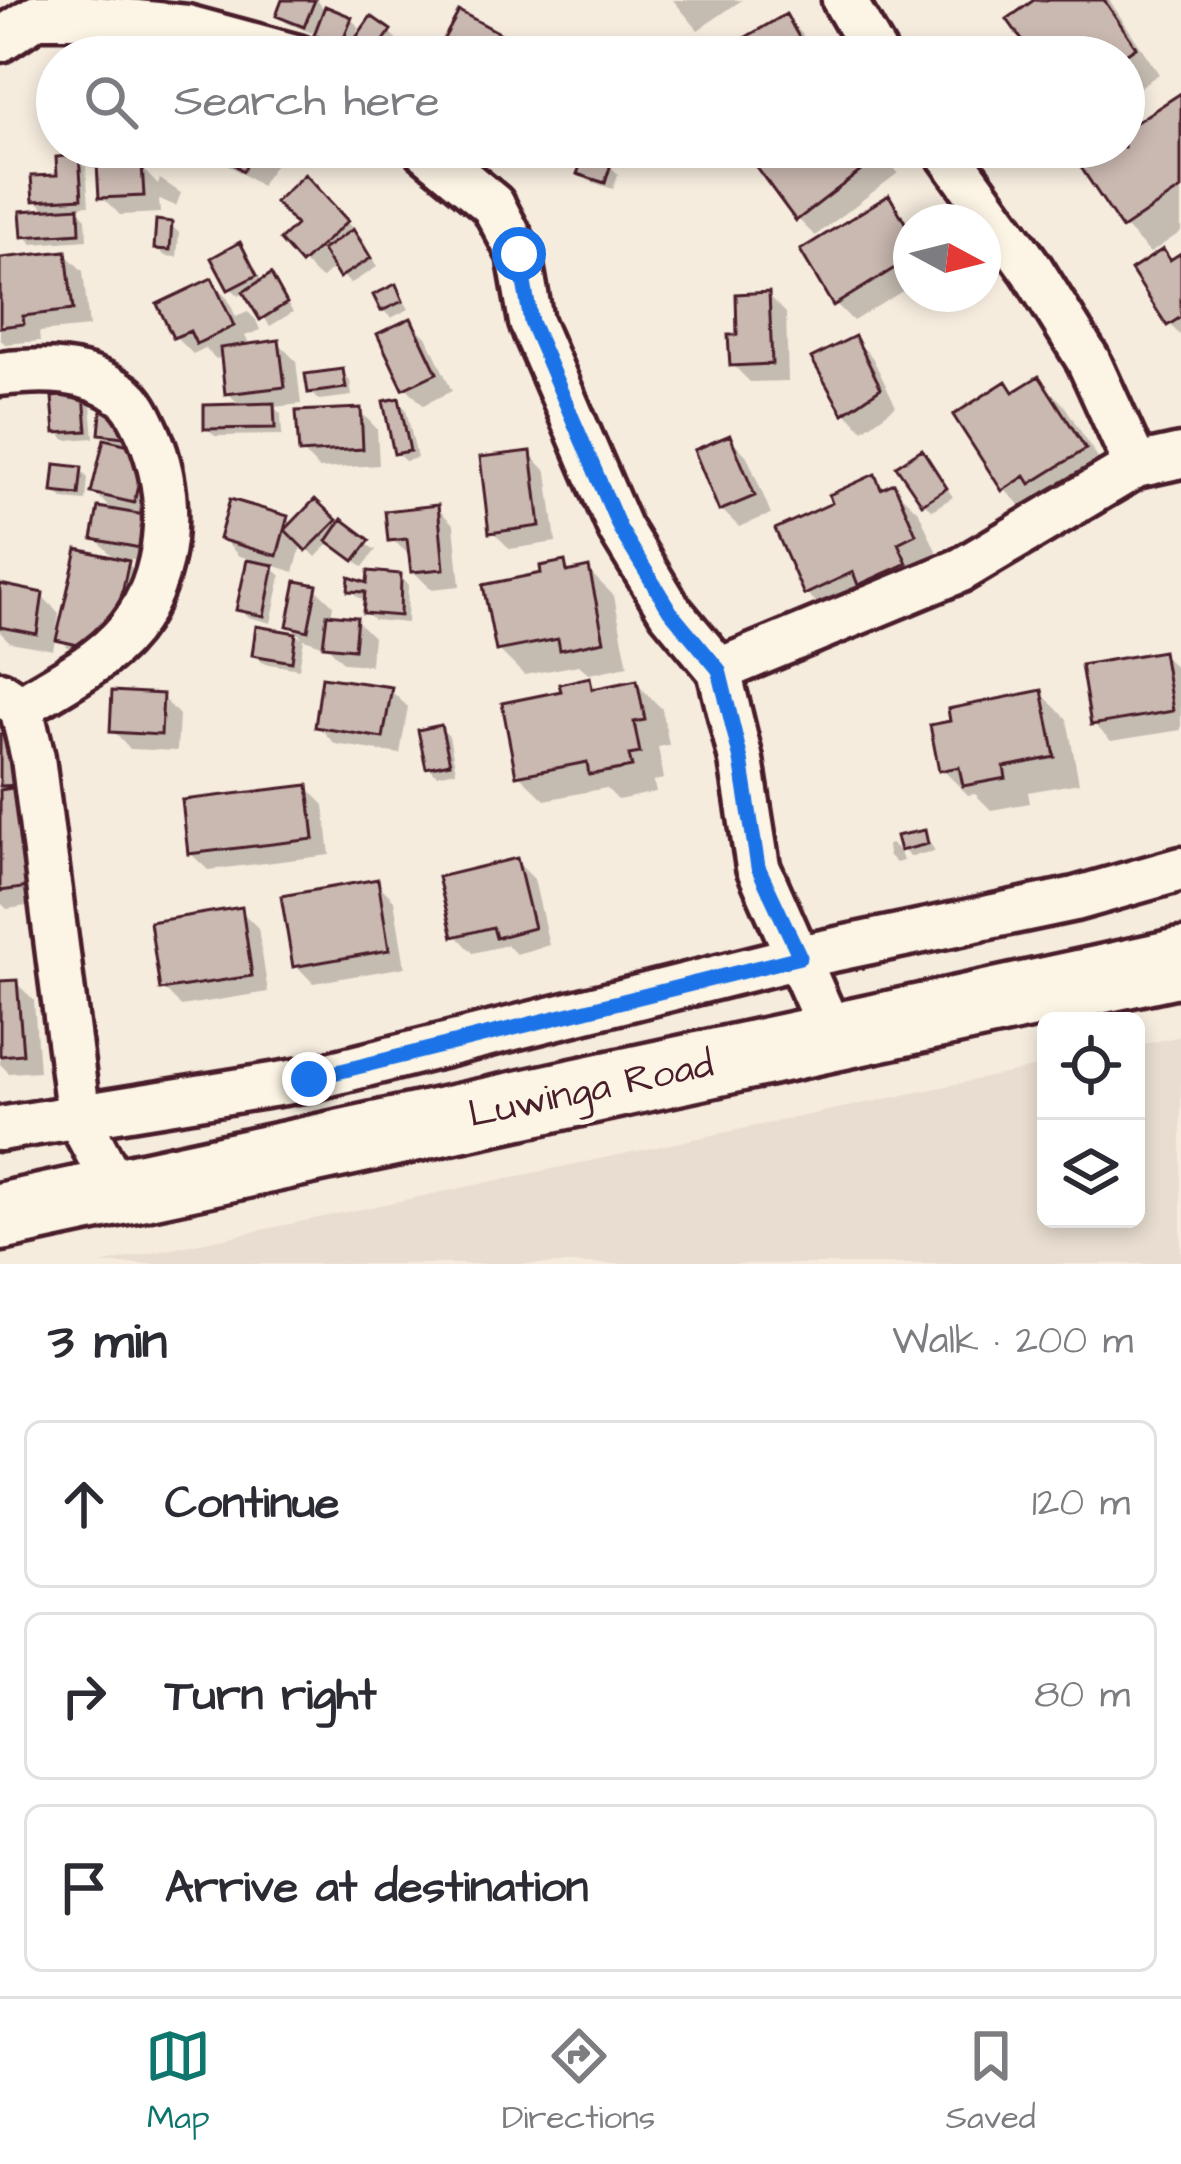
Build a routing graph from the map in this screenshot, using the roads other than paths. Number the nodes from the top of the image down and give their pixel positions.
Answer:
1 (844, 0) edge
2 (220, 36) edge
3 (865, 36) edge
4 (0, 40) edge
5 (448, 168) edge
6 (958, 168) edge
7 (0, 374) edge
8 (1181, 456) edge
9 (1136, 466) junction
10 (719, 670) junction
11 (11, 700) edge
12 (1181, 869) edge
13 (800, 957) junction
14 (1181, 962) edge
15 (833, 1037) junction
16 (79, 1119) junction
17 (0, 1129) edge
18 (118, 1192) junction
19 (0, 1217) edge

1 - 3 street
2 - 4 street
5 - 10 street
6 - 9 street
7 - 11 street
8 - 9 street
9 - 10 street
10 - 13 street
11 - 16 street
12 - 13 street
13 - 15 street
13 - 16 street
14 - 15 highway, Luwinga Road
15 - 18 highway, Luwinga Road
16 - 17 street
16 - 18 street
18 - 19 highway, Luwinga Road

